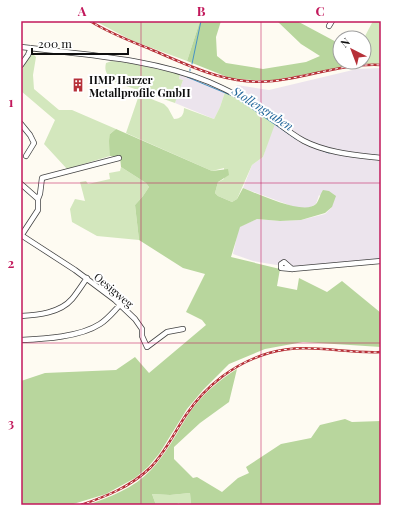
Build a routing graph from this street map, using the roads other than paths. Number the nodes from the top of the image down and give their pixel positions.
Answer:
1 (21, 47) edge
2 (31, 48) junction
3 (21, 65) edge
4 (21, 124) edge
5 (26, 156) dead end
6 (119, 158) dead end
7 (381, 158) edge
8 (21, 184) edge
9 (38, 199) junction
10 (21, 236) edge
11 (381, 261) edge
12 (292, 269) dead end
13 (86, 278) junction
14 (120, 305) junction
15 (21, 316) edge
16 (183, 329) dead end
17 (21, 340) edge

1 - 2 street
2 - 3 street
2 - 7 street
4 - 5 street
6 - 9 street
8 - 9 street
9 - 10 street
10 - 13 street, Oesigweg
11 - 12 street
13 - 14 street, Oesigweg
13 - 15 street
14 - 16 street, Oesigweg
14 - 17 street

